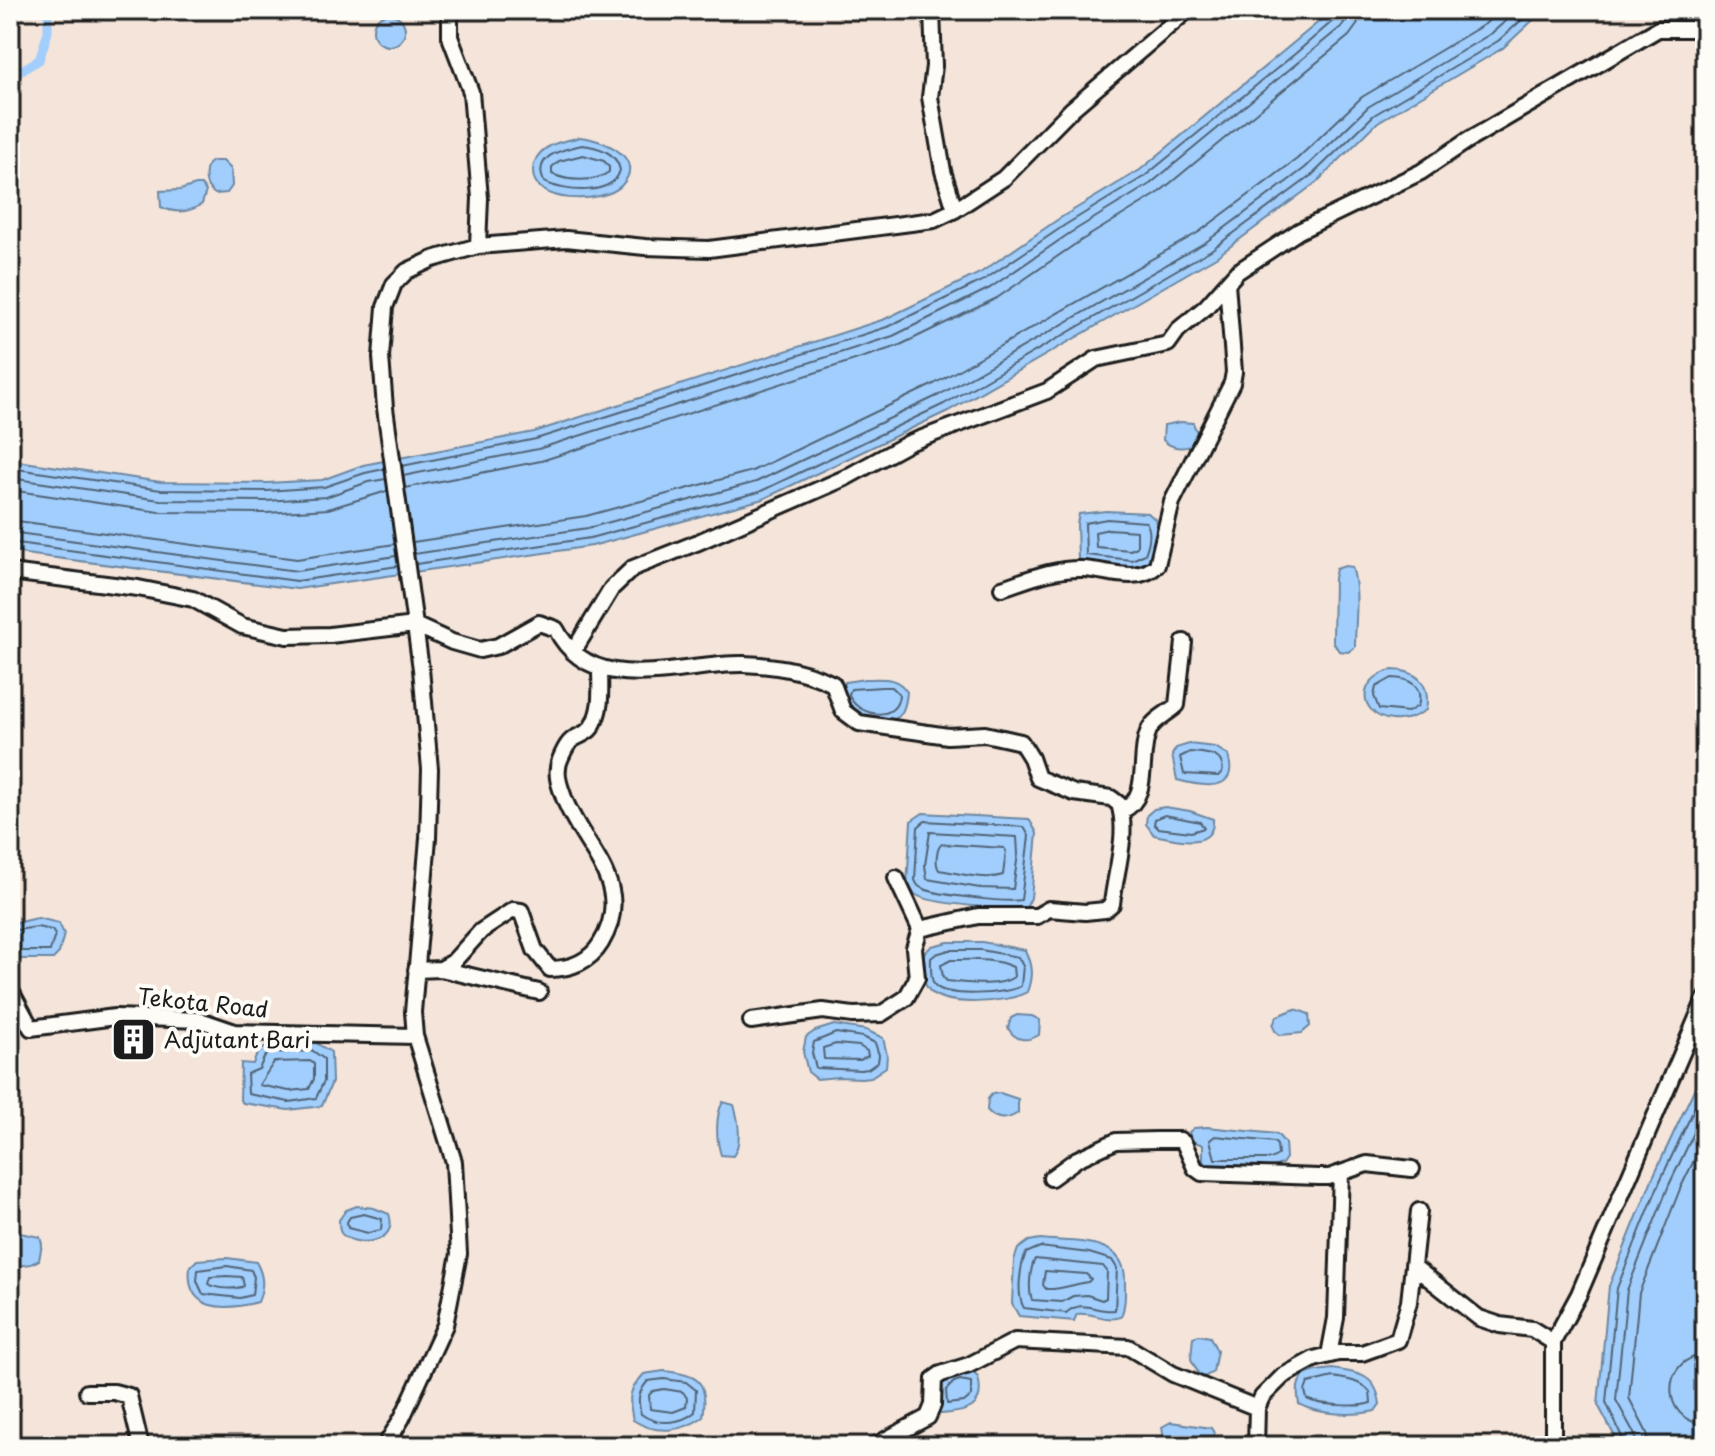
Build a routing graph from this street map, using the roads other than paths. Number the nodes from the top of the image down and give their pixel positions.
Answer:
1 (450, 10) edge
2 (932, 10) edge
3 (1188, 10) edge
4 (1705, 29) edge
5 (955, 210) junction
6 (478, 246) junction
7 (1227, 283) junction
8 (10, 572) edge
9 (1002, 588) dead end
10 (415, 625) junction
11 (1184, 642) dead end
12 (573, 652) junction
13 (600, 668) junction
14 (1122, 811) junction
15 (896, 878) dead end
16 (920, 929) junction
17 (441, 969) junction
18 (416, 970) junction
19 (10, 989) edge
20 (539, 992) dead end
21 (1705, 999) edge
22 (751, 1021) dead end
23 (415, 1036) junction
24 (1412, 1169) dead end
25 (1341, 1173) junction
26 (1051, 1178) dead end
27 (1419, 1211) dead end
28 (1413, 1266) junction
29 (1553, 1342) junction
30 (1329, 1355) junction
31 (87, 1392) dead end
32 (1257, 1408) junction
33 (141, 1446) edge
34 (385, 1446) edge
35 (874, 1446) edge
36 (1256, 1446) edge
37 (1553, 1446) edge

1 - 6 street
2 - 5 street
3 - 5 street
4 - 7 street
5 - 6 street
6 - 10 street
7 - 9 street
7 - 12 street
8 - 10 street
10 - 12 street
10 - 18 street
11 - 14 street
12 - 13 street
13 - 14 street
13 - 17 street
14 - 16 street
15 - 16 street
16 - 22 street
17 - 18 street
17 - 20 street
18 - 23 street
19 - 23 street, Tekota Road
21 - 29 street
23 - 34 street
24 - 25 street
25 - 26 street
25 - 30 street
27 - 28 street
28 - 29 street
28 - 30 street
29 - 37 street
30 - 32 street
31 - 33 street
32 - 35 street
32 - 36 street

